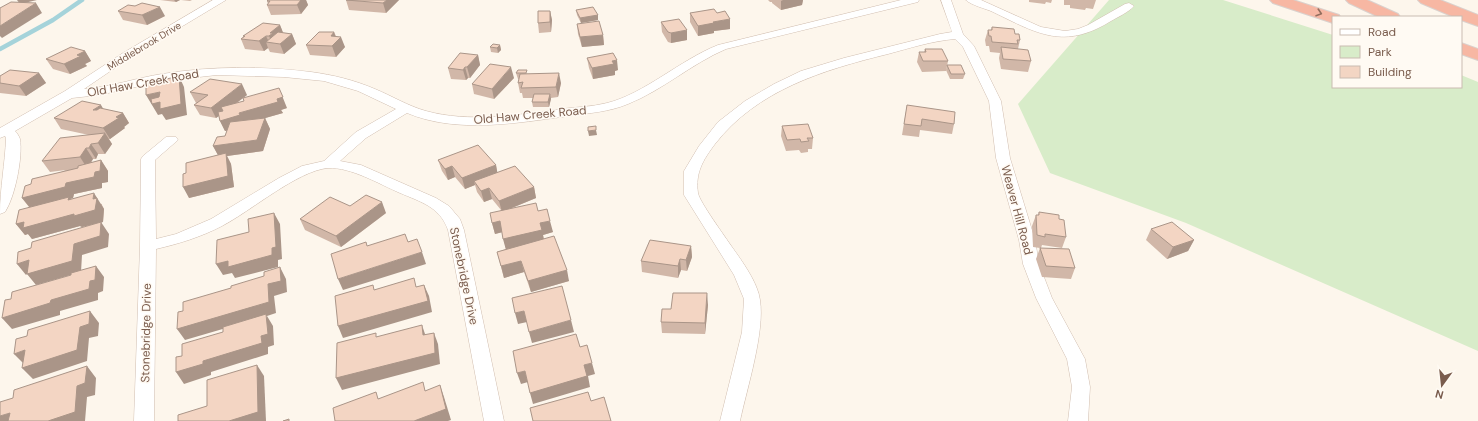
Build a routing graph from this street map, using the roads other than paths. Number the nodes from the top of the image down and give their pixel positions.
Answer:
1 (221, 0) edge
2 (914, 0) edge
3 (946, 0) edge
4 (971, 0) edge
5 (1278, 0) edge
6 (1354, 0) edge
7 (1426, 0) edge
8 (1129, 6) dead end
9 (1390, 16) edge
10 (1332, 18) edge
11 (1478, 21) edge
12 (958, 35) junction
13 (1462, 48) edge
14 (1478, 55) edge
15 (1462, 63) edge
16 (1478, 70) edge
17 (69, 94) junction
18 (406, 108) junction
19 (4, 132) edge
20 (171, 140) dead end
21 (329, 164) junction
22 (0, 209) edge
23 (148, 246) junction
24 (144, 421) edge
25 (494, 421) edge
26 (730, 421) edge
27 (1078, 421) edge

1 - 17 street, Middlebrook Drive
2 - 18 street, Old Haw Creek Road
3 - 12 street, Weaver Hill Road
4 - 8 street
5 -> 10 highway
6 - 9 highway
7 - 11 highway
12 - 26 street
12 - 27 street, Weaver Hill Road
13 - 14 highway
15 - 16 highway
17 - 18 street, Old Haw Creek Road
17 - 19 street, Old Haw Creek Road
18 - 21 street, Stonebridge Drive
19 - 22 street
20 - 23 street, Stonebridge Drive
21 - 23 street, Stonebridge Drive
21 - 25 street, Stonebridge Drive
23 - 24 street, Stonebridge Drive

